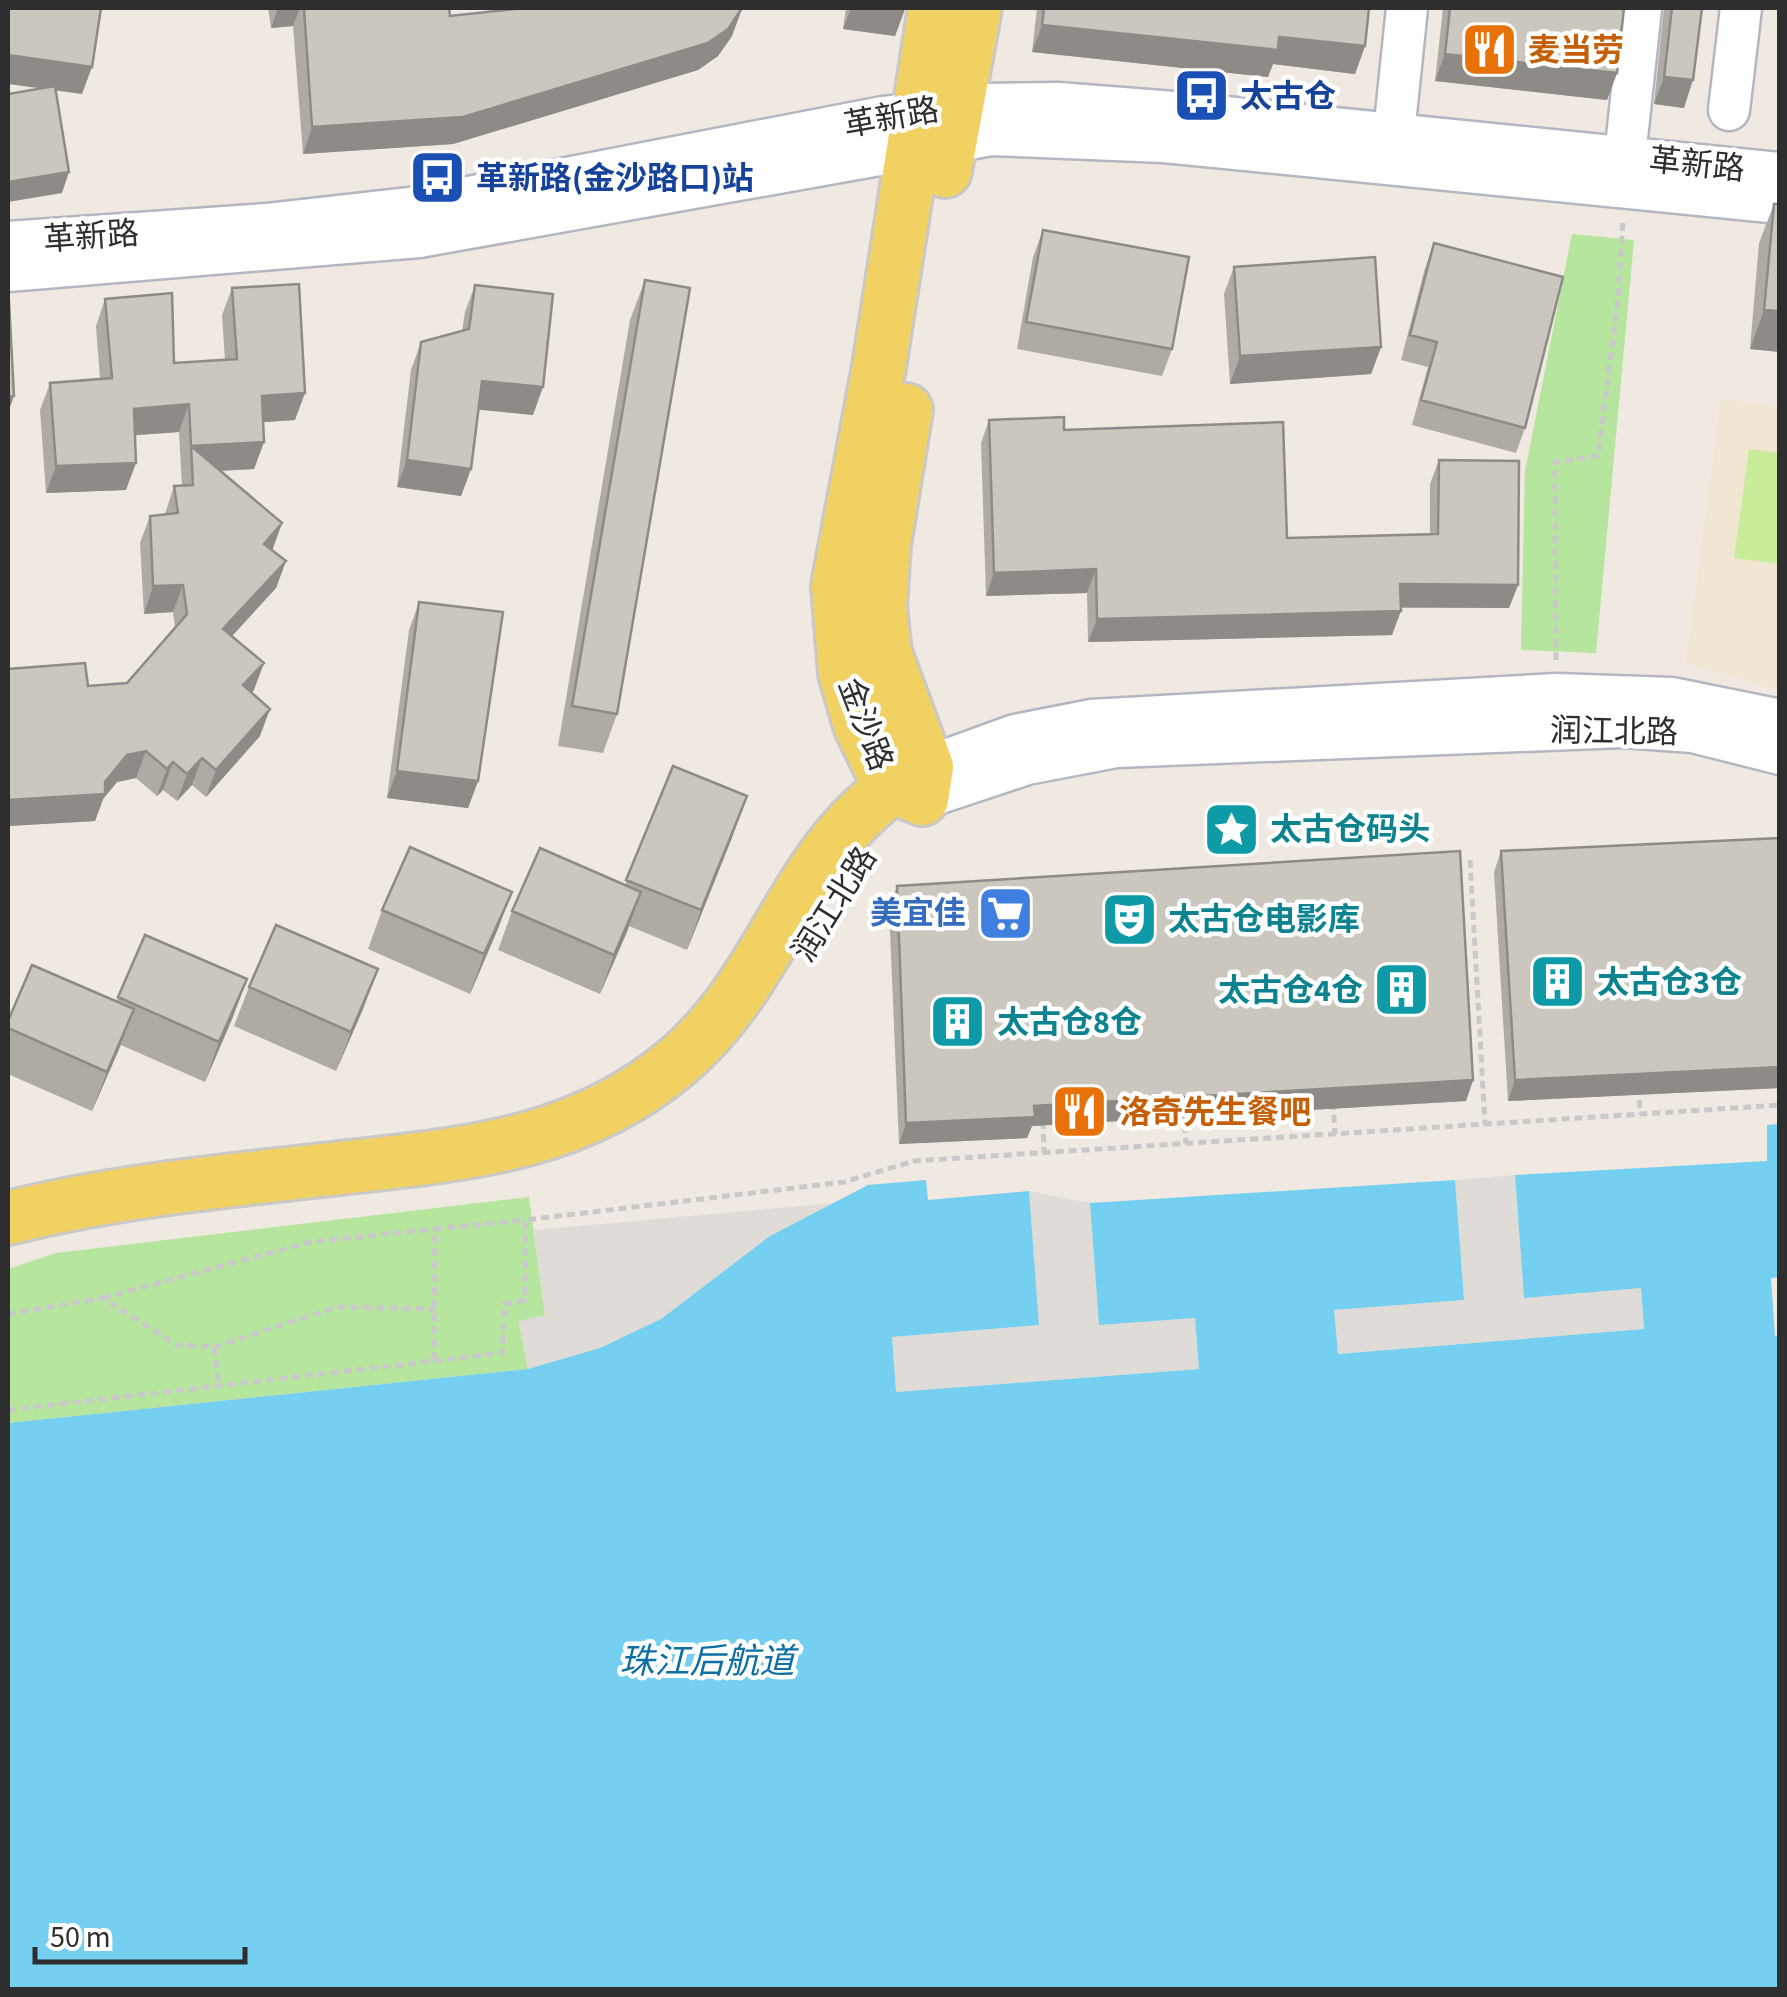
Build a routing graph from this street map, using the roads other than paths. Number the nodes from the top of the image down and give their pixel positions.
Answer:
1 (935, 8) edge
2 (974, 8) edge
3 (1407, 8) edge
4 (1641, 8) edge
5 (1742, 8) edge
6 (1729, 110) dead end
7 (934, 126) junction
8 (1394, 133) junction
9 (1625, 171) junction
10 (1780, 174) edge
11 (1780, 203) edge
12 (8, 242) edge
13 (8, 271) edge
14 (1780, 720) edge
15 (1780, 754) edge
16 (913, 783) junction
17 (8, 1218) edge
18 (8, 1250) edge

1 - 7 main road, 金沙路
2 - 7 main road, 金沙路
3 - 8 street
4 - 9 street
5 - 6 street
7 - 8 street, 革新路
7 - 9 street, 革新路
7 - 12 street, 革新路
7 - 13 street, 革新路
7 - 16 main road, 金沙路
8 - 9 street, 革新路
9 - 10 street, 革新路
9 - 11 street, 革新路
14 - 16 street, 润江北路
15 - 16 street, 润江北路
16 - 17 main road, 润江北路
16 - 18 main road, 润江北路

